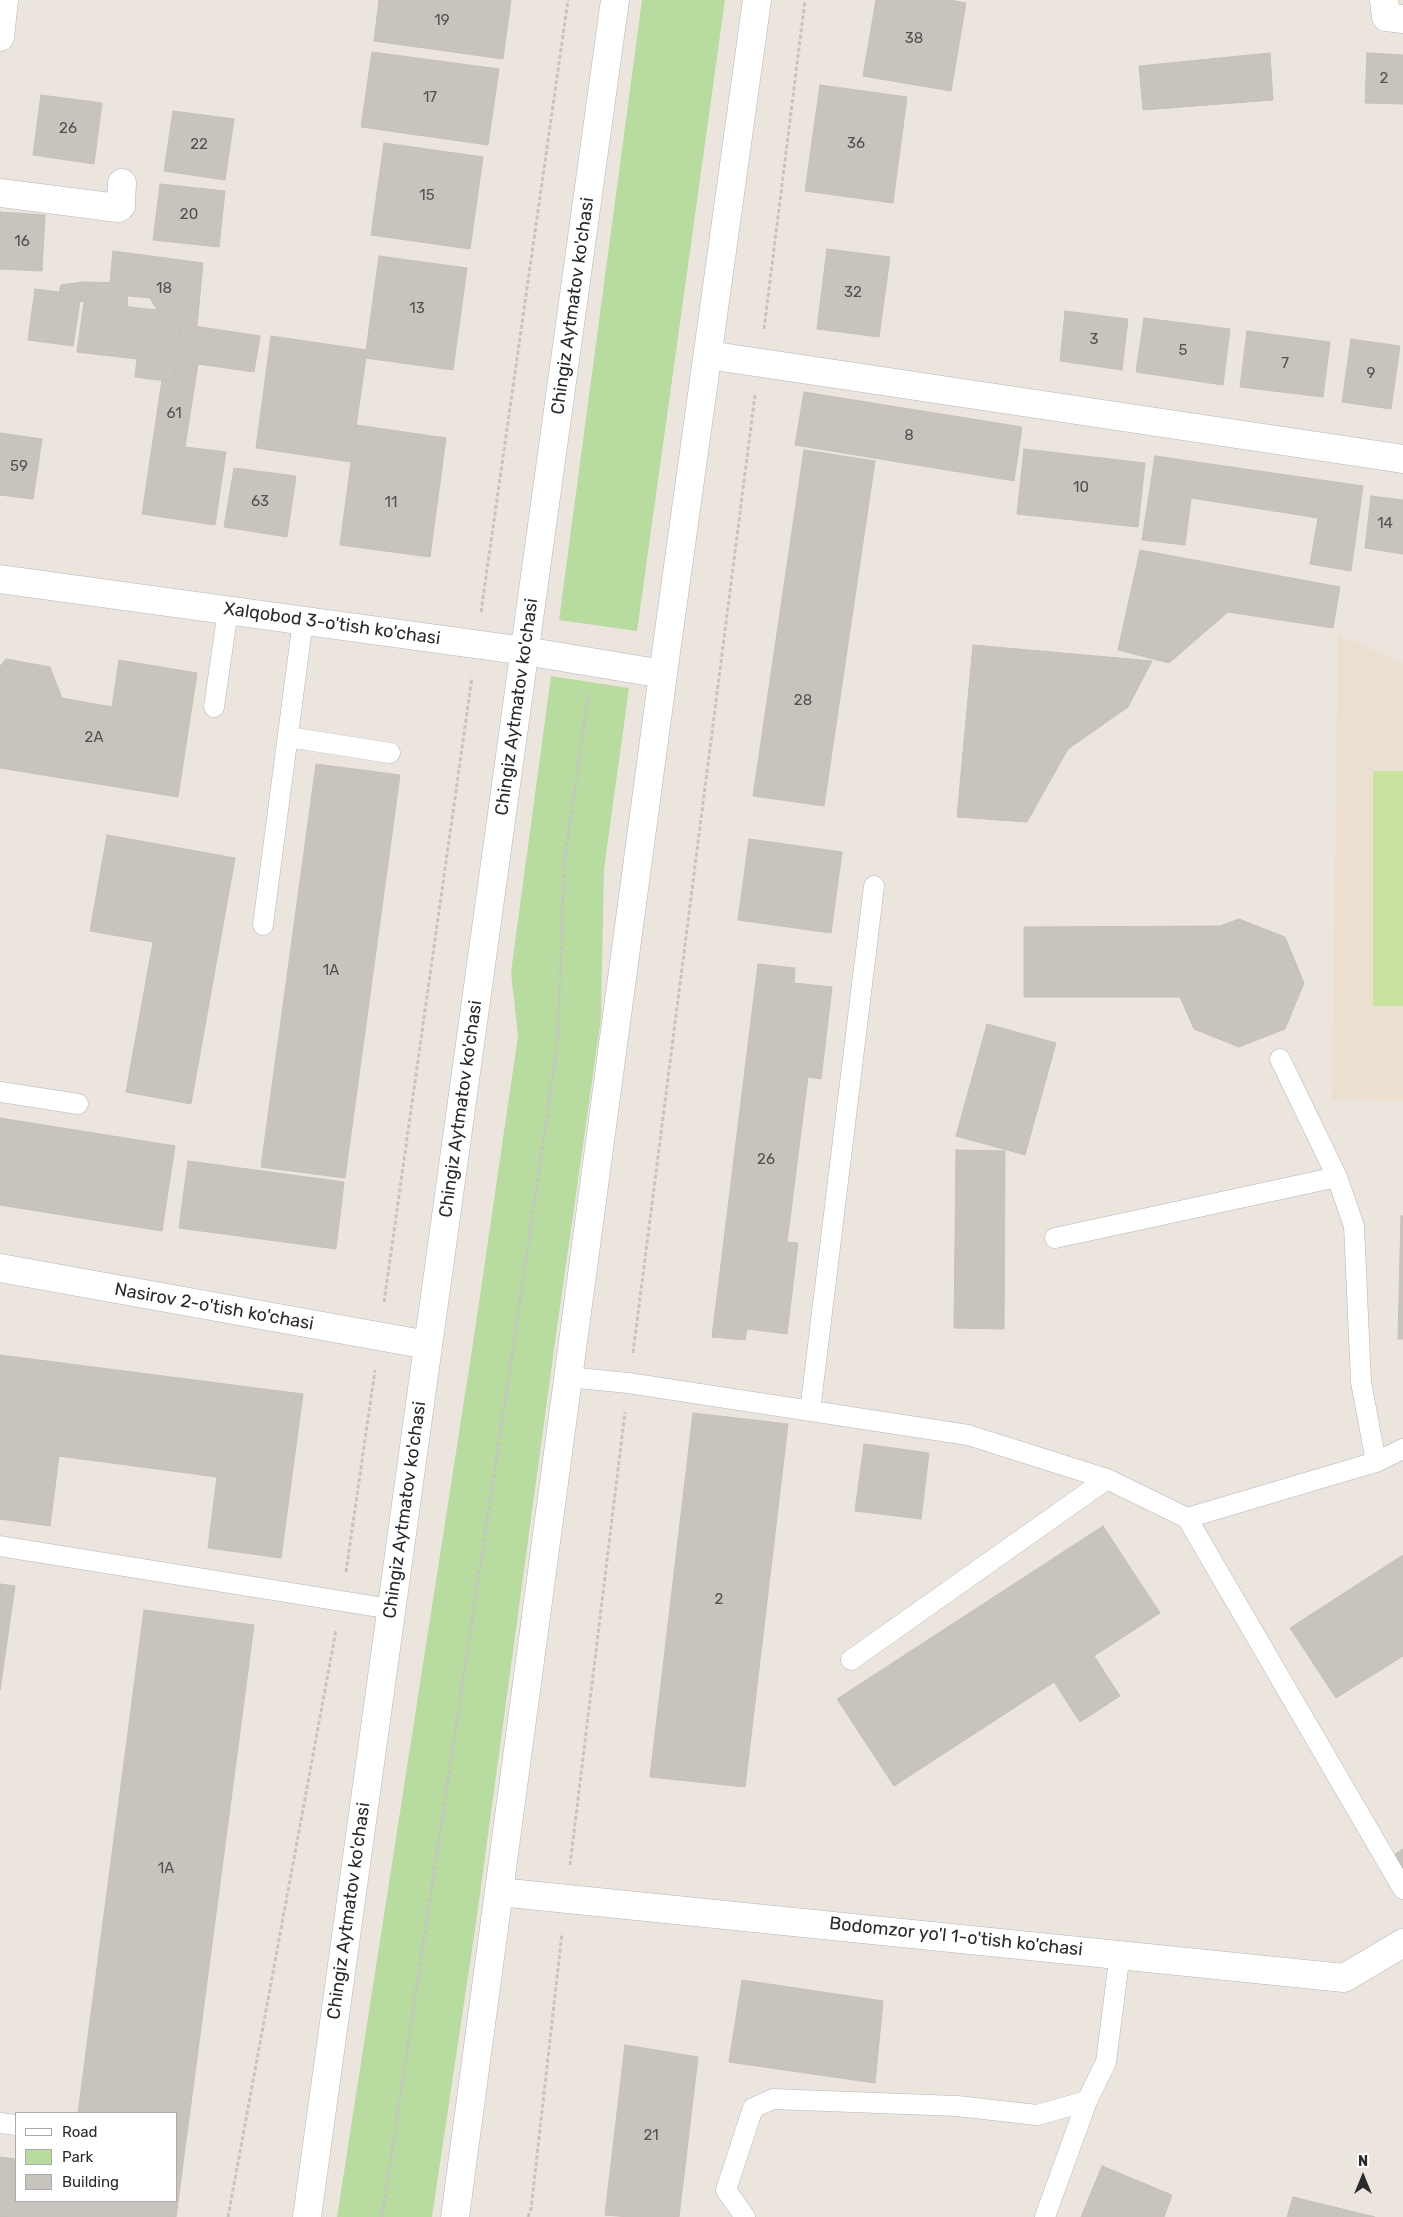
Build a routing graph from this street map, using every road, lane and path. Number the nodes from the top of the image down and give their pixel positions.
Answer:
1 (4, 0) edge
2 (568, 0) edge
3 (615, 0) edge
4 (757, 0) edge
5 (805, 0) edge
6 (1384, 0) edge
7 (1403, 19) edge
8 (0, 38) edge
9 (122, 183) dead end
10 (0, 193) edge
11 (708, 355) junction
12 (760, 361) junction
13 (1403, 459) edge
14 (0, 579) edge
15 (228, 610) junction
16 (303, 620) junction
17 (477, 644) junction
18 (525, 651) junction
19 (663, 674) junction
20 (589, 691) dead end
21 (214, 707) dead end
22 (288, 737) junction
23 (390, 753) dead end
24 (874, 886) dead end
25 (263, 925) dead end
26 (1280, 1059) dead end
27 (0, 1092) edge
28 (78, 1104) dead end
29 (1337, 1176) junction
30 (1055, 1238) dead end
31 (0, 1268) edge
32 (380, 1337) junction
33 (428, 1345) junction
34 (568, 1377) junction
35 (628, 1383) junction
36 (810, 1411) junction
37 (1403, 1450) edge
38 (1376, 1462) junction
39 (1107, 1480) junction
40 (1187, 1518) junction
41 (0, 1546) edge
42 (342, 1601) junction
43 (392, 1609) junction
44 (851, 1660) dead end
45 (1403, 1889) edge
46 (499, 1892) junction
47 (566, 1898) junction
48 (1403, 1943) edge
49 (1120, 1953) junction
50 (1086, 2101) junction
51 (0, 2123) edge
52 (15, 2125) edge
53 (228, 2217) edge
54 (307, 2217) edge
55 (382, 2217) edge
56 (455, 2217) edge
57 (528, 2217) edge
58 (745, 2217) edge
59 (1045, 2217) edge

1 - 8 main road
2 - 17 path
3 - 18 main road, Chingiz Aytmatov ko'chasi
4 - 11 main road
5 - 12 path
6 - 7 main road
9 - 10 main road
11 - 12 main road
11 - 19 main road
12 - 13 main road
12 - 35 path
14 - 15 main road, Xalqobod 3-o'tish ko'chasi
15 - 16 main road, Xalqobod 3-o'tish ko'chasi
15 - 21 lane
16 - 17 main road, Xalqobod 3-o'tish ko'chasi
16 - 22 lane
17 - 18 main road, Xalqobod 3-o'tish ko'chasi
17 - 32 path
18 - 19 main road, Xalqobod 3-o'tish ko'chasi
18 - 33 main road, Chingiz Aytmatov ko'chasi
19 - 34 main road
20 - 55 path
22 - 23 lane
22 - 25 lane
24 - 36 lane
26 - 29 lane
27 - 28 lane
29 - 30 lane
29 - 38 lane
31 - 32 main road, Nasirov 2-o'tish ko'chasi
32 - 33 main road, Nasirov 2-o'tish ko'chasi
32 - 42 path
33 - 43 main road, Chingiz Aytmatov ko'chasi
34 - 35 lane
34 - 46 main road
35 - 36 lane
35 - 47 path
36 - 39 lane
37 - 38 lane
38 - 40 lane
39 - 40 lane
39 - 44 lane
40 - 45 lane
41 - 42 lane
42 - 43 lane
42 - 53 path
43 - 54 main road, Chingiz Aytmatov ko'chasi
46 - 47 main road, Bodomzor yo'l 1-o'tish ko'chasi
46 - 56 main road
47 - 49 main road, Bodomzor yo'l 1-o'tish ko'chasi
47 - 57 path
48 - 49 main road, Bodomzor yo'l 1-o'tish ko'chasi
49 - 50 lane
50 - 58 lane
50 - 59 lane
51 - 52 lane

